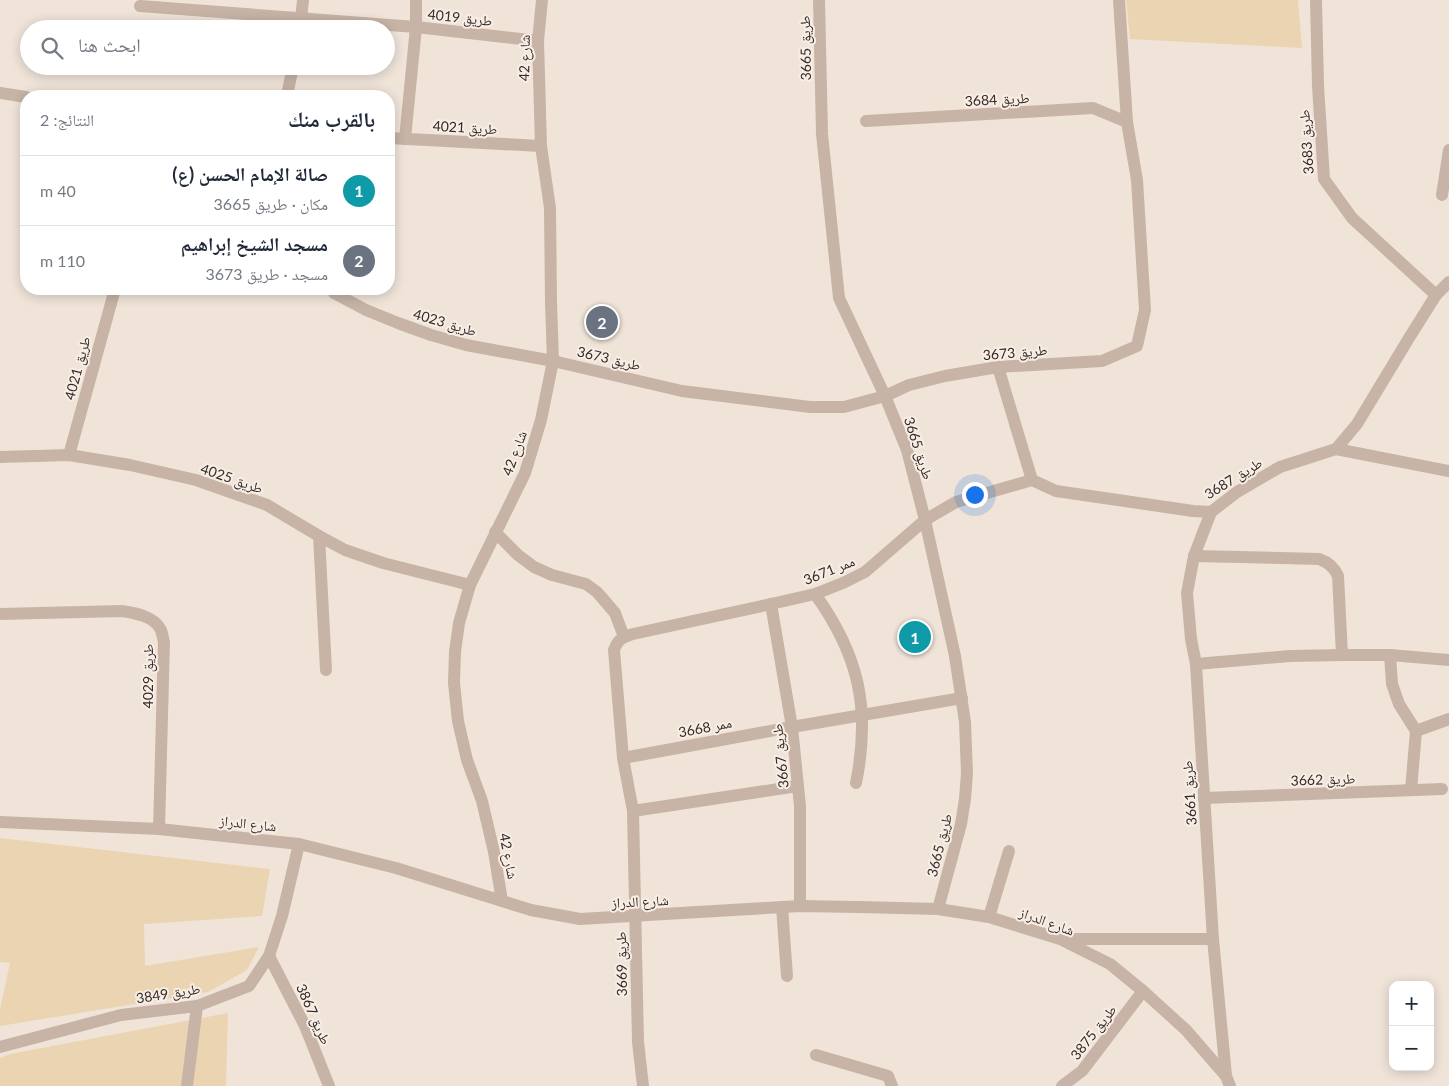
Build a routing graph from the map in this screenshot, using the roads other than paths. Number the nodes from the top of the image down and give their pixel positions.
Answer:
1 (303, 0) edge
2 (416, 0) edge
3 (542, 0) edge
4 (819, 0) edge
5 (1119, 0) edge
6 (1316, 0) edge
7 (140, 6) dead end
8 (265, 20) edge
9 (301, 20) edge
10 (395, 26) edge
11 (416, 27) junction
12 (538, 41) junction
13 (290, 75) edge
14 (288, 90) edge
15 (0, 93) edge
16 (20, 96) edge
17 (866, 121) dead end
18 (1128, 122) junction
19 (395, 139) edge
20 (405, 140) junction
21 (541, 146) junction
22 (1449, 150) edge
23 (1442, 195) dead end
24 (1449, 282) edge
25 (113, 295) edge
26 (338, 295) edge
27 (1436, 295) junction
28 (553, 360) junction
29 (998, 367) junction
30 (885, 396) junction
31 (1336, 449) junction
32 (69, 455) junction
33 (0, 457) edge
34 (1449, 471) edge
35 (1032, 480) junction
36 (1211, 512) junction
37 (925, 520) junction
38 (495, 532) junction
39 (318, 536) junction
40 (1194, 556) junction
41 (470, 585) junction
42 (815, 594) junction
43 (771, 604) junction
44 (0, 614) edge
45 (621, 640) junction
46 (1342, 655) junction
47 (1390, 655) junction
48 (1449, 660) edge
49 (1196, 664) junction
50 (326, 670) dead end
51 (962, 698) junction
52 (862, 714) junction
53 (1449, 718) edge
54 (792, 726) junction
55 (1416, 732) junction
56 (623, 758) junction
57 (856, 783) dead end
58 (798, 786) junction
59 (1411, 790) junction
60 (1442, 790) dead end
61 (1204, 798) junction
62 (633, 811) junction
63 (0, 822) edge
64 (159, 829) junction
65 (299, 844) junction
66 (1009, 851) dead end
67 (502, 901) junction
68 (800, 906) junction
69 (782, 907) junction
70 (938, 909) junction
71 (635, 916) junction
72 (989, 917) junction
73 (1060, 939) junction
74 (1213, 939) junction
75 (270, 956) junction
76 (787, 976) dead end
77 (1143, 991) junction
78 (197, 1006) junction
79 (0, 1047) edge
80 (816, 1055) dead end
81 (1228, 1081) edge
82 (187, 1086) edge
83 (329, 1086) edge
84 (643, 1086) edge
85 (892, 1086) edge
86 (1062, 1086) edge

1 - 9 street
2 - 11 street
3 - 12 street, شارع 42
4 - 30 street, طريق 3665
5 - 18 street, طريق 3673
6 - 27 street, طريق 3683
7 - 8 street, طريق 4019
10 - 11 street, طريق 4019
11 - 12 street, طريق 4019
11 - 20 street
12 - 21 street, شارع 42
13 - 14 street
15 - 16 street
17 - 18 street, طريق 3684
18 - 29 street, طريق 3673
19 - 20 street, طريق 4021
20 - 21 street, طريق 4021
21 - 28 street, شارع 42
22 - 23 street
24 - 27 street
25 - 32 street, طريق 4021
26 - 28 street, طريق 4023
27 - 31 street
28 - 30 street, طريق 3673
28 - 38 street, شارع 42
29 - 30 street, طريق 3673
29 - 35 street
30 - 37 street, طريق 3665
31 - 34 street
31 - 36 street, طريق 3687
32 - 33 street
32 - 39 street, طريق 4025
35 - 36 street, طريق 3687
35 - 37 street, ممر 3671
36 - 40 street, طريق 3661
37 - 42 street, ممر 3671
37 - 51 street, طريق 3665
38 - 41 street, شارع 42
38 - 45 street
39 - 41 street, طريق 4025
39 - 50 street
40 - 46 street
40 - 49 street, طريق 3661
41 - 67 street, شارع 42
42 - 43 street, ممر 3671
42 - 52 street
43 - 45 street, ممر 3671
43 - 54 street, طريق 3667
44 - 64 street, طريق 4029
45 - 56 street, طريق 3669
46 - 47 street
46 - 49 street
47 - 48 street
47 - 55 street
49 - 61 street, طريق 3661
51 - 52 street, ممر 3668
51 - 70 street, طريق 3665
52 - 54 street, ممر 3668
52 - 57 street
53 - 55 street
54 - 56 street, ممر 3668
54 - 58 street, طريق 3667
55 - 59 street
56 - 62 street, طريق 3669
58 - 62 street
58 - 68 street, طريق 3667
59 - 60 street, طريق 3662
59 - 61 street, طريق 3662
61 - 74 street, طريق 3661
62 - 71 street, طريق 3669
63 - 64 street, شارع الدراز
64 - 65 street, شارع الدراز
65 - 67 street, شارع الدراز
65 - 75 street, طريق 3849
66 - 72 street
67 - 71 street, شارع الدراز
68 - 69 street, شارع الدراز
68 - 70 street, شارع الدراز
69 - 71 street, شارع الدراز
69 - 76 street
70 - 72 street, شارع الدراز
71 - 84 street, طريق 3669
72 - 73 street, شارع الدراز
73 - 74 street
73 - 77 street, شارع الدراز
74 - 81 street, طريق 3661
75 - 78 street, طريق 3849
75 - 83 street, طريق 3867
77 - 81 street, شارع الدراز
77 - 86 street, طريق 3875
78 - 79 street, طريق 3849
78 - 82 street
80 - 85 street

